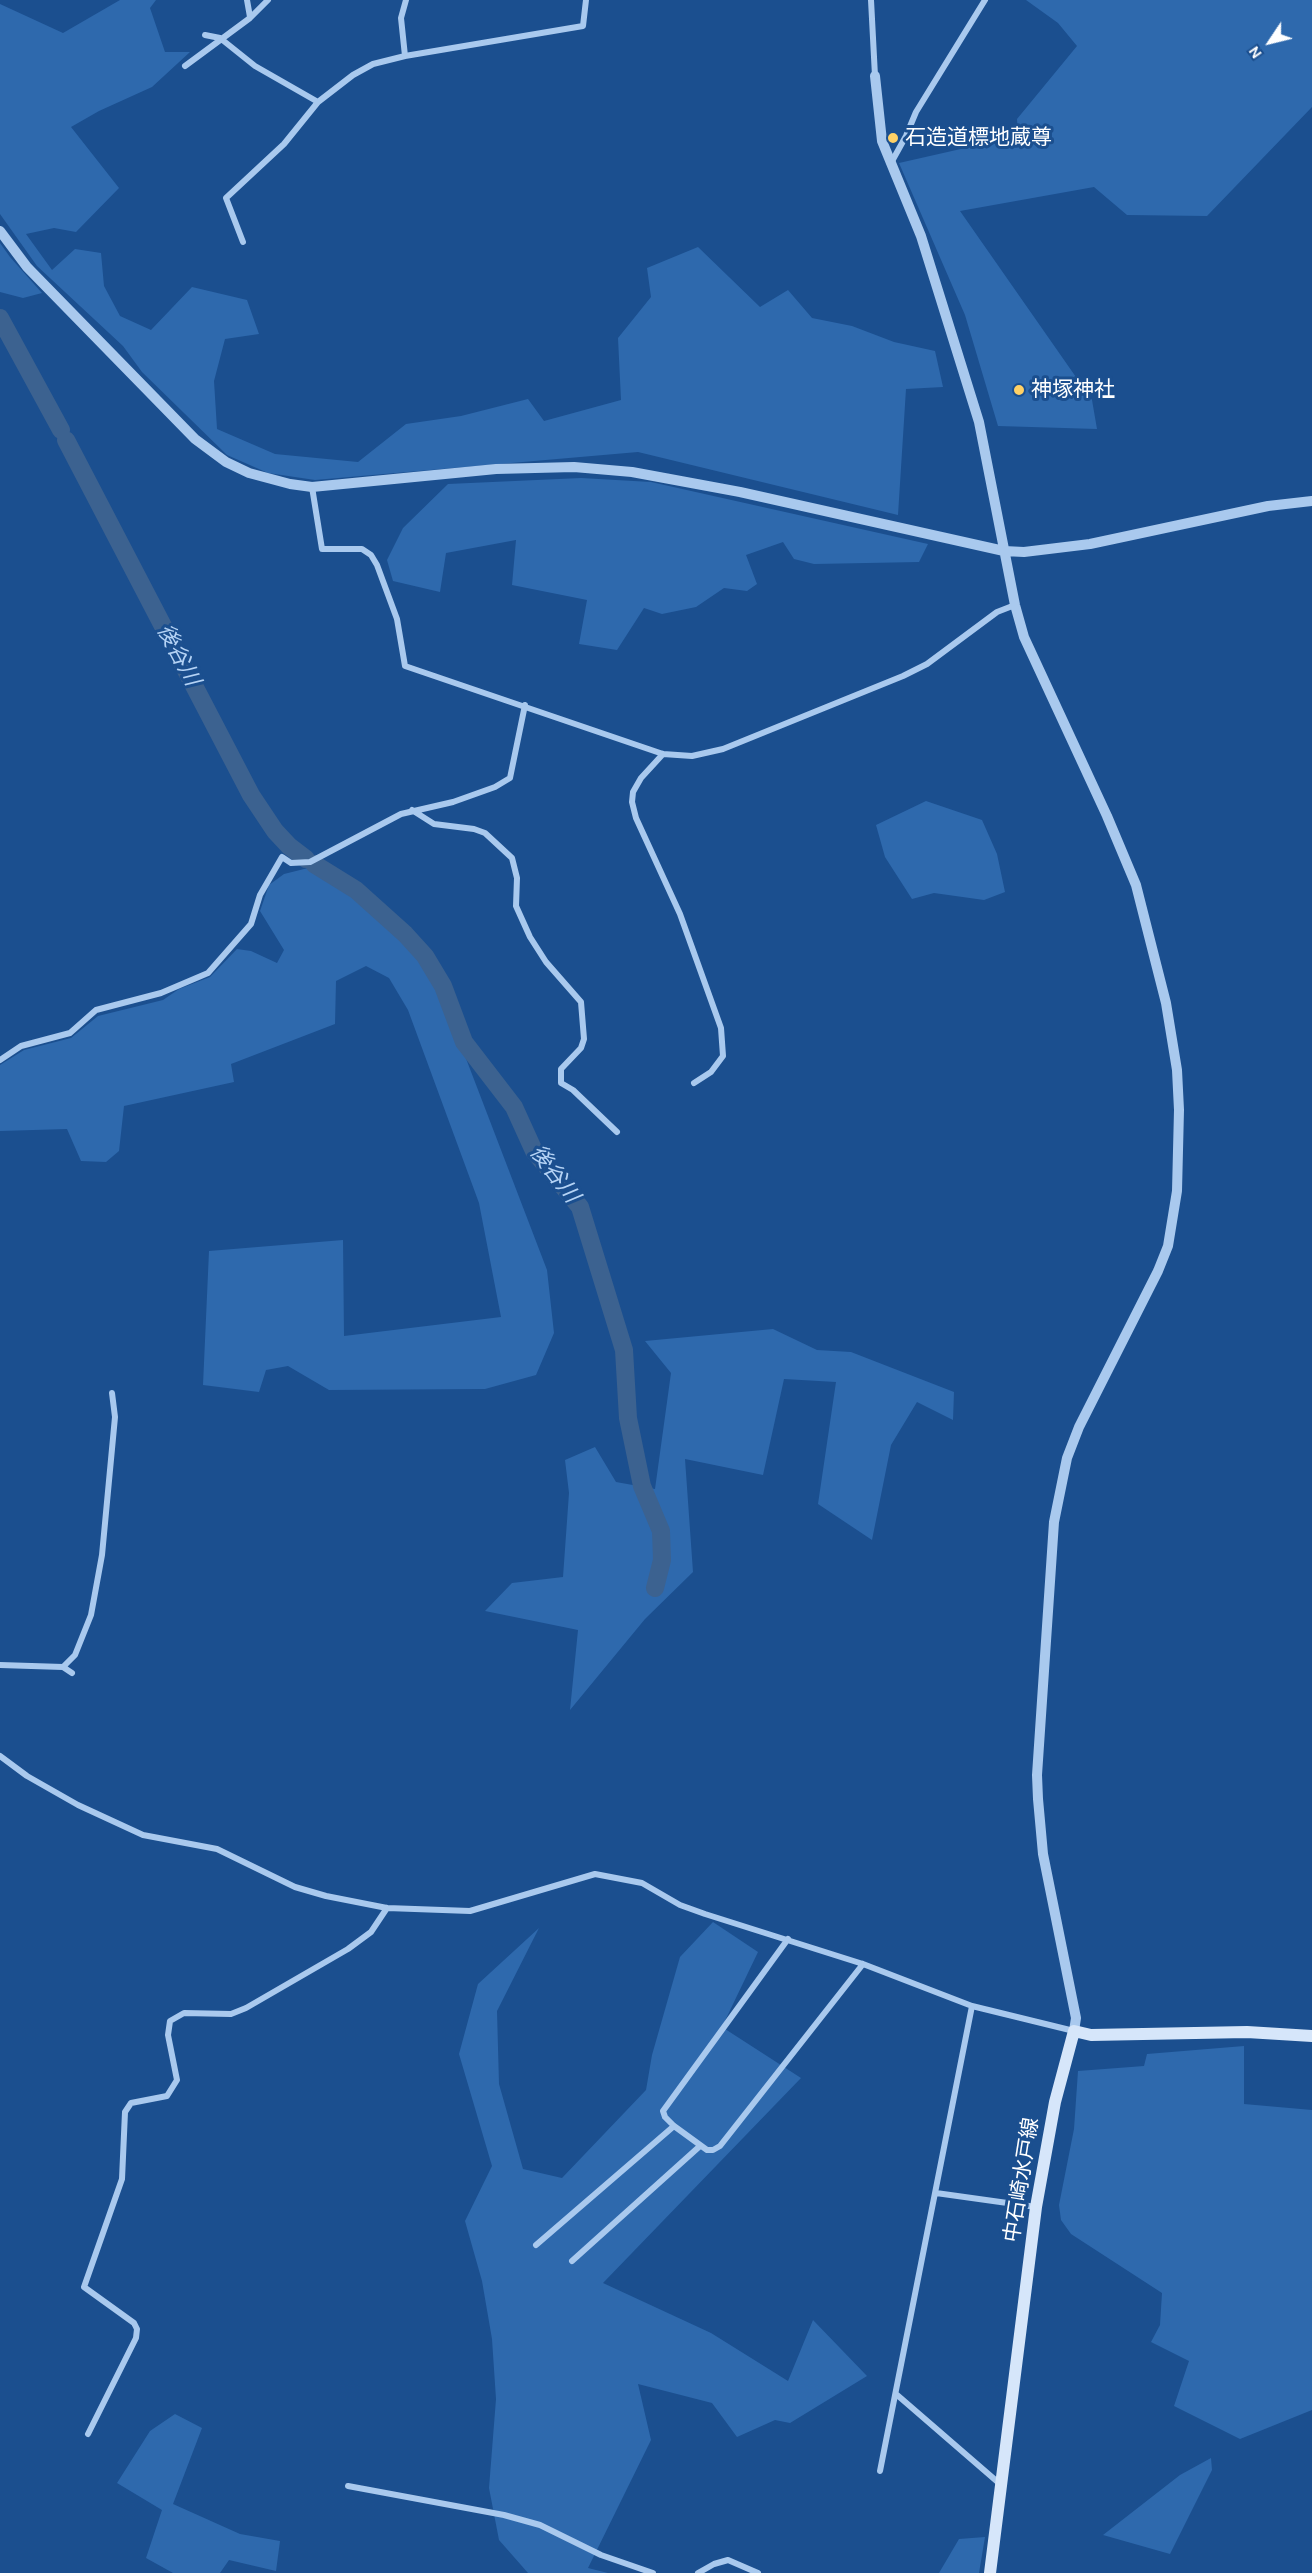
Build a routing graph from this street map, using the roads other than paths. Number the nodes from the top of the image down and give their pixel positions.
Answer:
1 (248, 0) edge
2 (268, 0) edge
3 (406, 0) edge
4 (586, 0) edge
5 (871, 0) edge
6 (985, 0) edge
7 (250, 18) junction
8 (205, 35) dead end
9 (220, 38) junction
10 (405, 56) junction
11 (185, 66) dead end
12 (875, 76) joint
13 (318, 102) junction
14 (891, 164) junction
15 (0, 231) edge
16 (243, 242) dead end
17 (312, 487) junction
18 (1312, 501) edge
19 (1004, 550) junction
20 (1015, 605) junction
21 (525, 705) junction
22 (663, 754) junction
23 (412, 810) junction
24 (0, 1060) edge
25 (694, 1083) dead end
26 (617, 1132) dead end
27 (112, 1393) dead end
28 (0, 1665) edge
29 (63, 1667) junction
30 (72, 1673) dead end
31 (0, 1756) edge
32 (387, 1908) junction
33 (789, 1940) junction
34 (863, 1964) junction
35 (972, 2006) junction
36 (1074, 2031) junction
37 (1312, 2036) edge
38 (674, 2126) junction
39 (700, 2146) junction
40 (936, 2193) junction
41 (1036, 2207) junction
42 (536, 2245) dead end
43 (572, 2261) dead end
44 (896, 2394) junction
45 (88, 2434) dead end
46 (880, 2471) dead end
47 (1001, 2485) junction
48 (348, 2486) dead end
49 (653, 2573) edge
50 (698, 2573) edge
51 (758, 2573) edge
52 (990, 2573) edge

1 - 7 street
2 - 7 street
3 - 10 street
4 - 10 street
5 - 12 street
6 - 14 street
7 - 9 street
8 - 9 street
9 - 11 street
9 - 13 street
10 - 13 street
12 - 14 street
13 - 16 street
14 - 19 street
15 - 17 street
17 - 19 street
17 - 21 street
18 - 19 street
19 - 20 street
20 - 22 street
20 - 36 street
21 - 22 street
21 - 23 street
22 - 25 street
23 - 24 street
23 - 26 street
27 - 29 street
28 - 29 street
29 - 30 street
31 - 32 street
32 - 33 street
32 - 45 street
33 - 34 street
33 - 38 street
34 - 35 street
34 - 39 street
35 - 36 street
35 - 40 street
36 - 37 main road
36 - 41 main road, 中石崎水戸線
38 - 39 street
38 - 42 street
39 - 43 street
40 - 41 street
40 - 44 street
41 - 47 main road, 中石崎水戸線
44 - 46 street
44 - 47 street
47 - 52 main road, 中石崎水戸線
48 - 49 street
50 - 51 street

